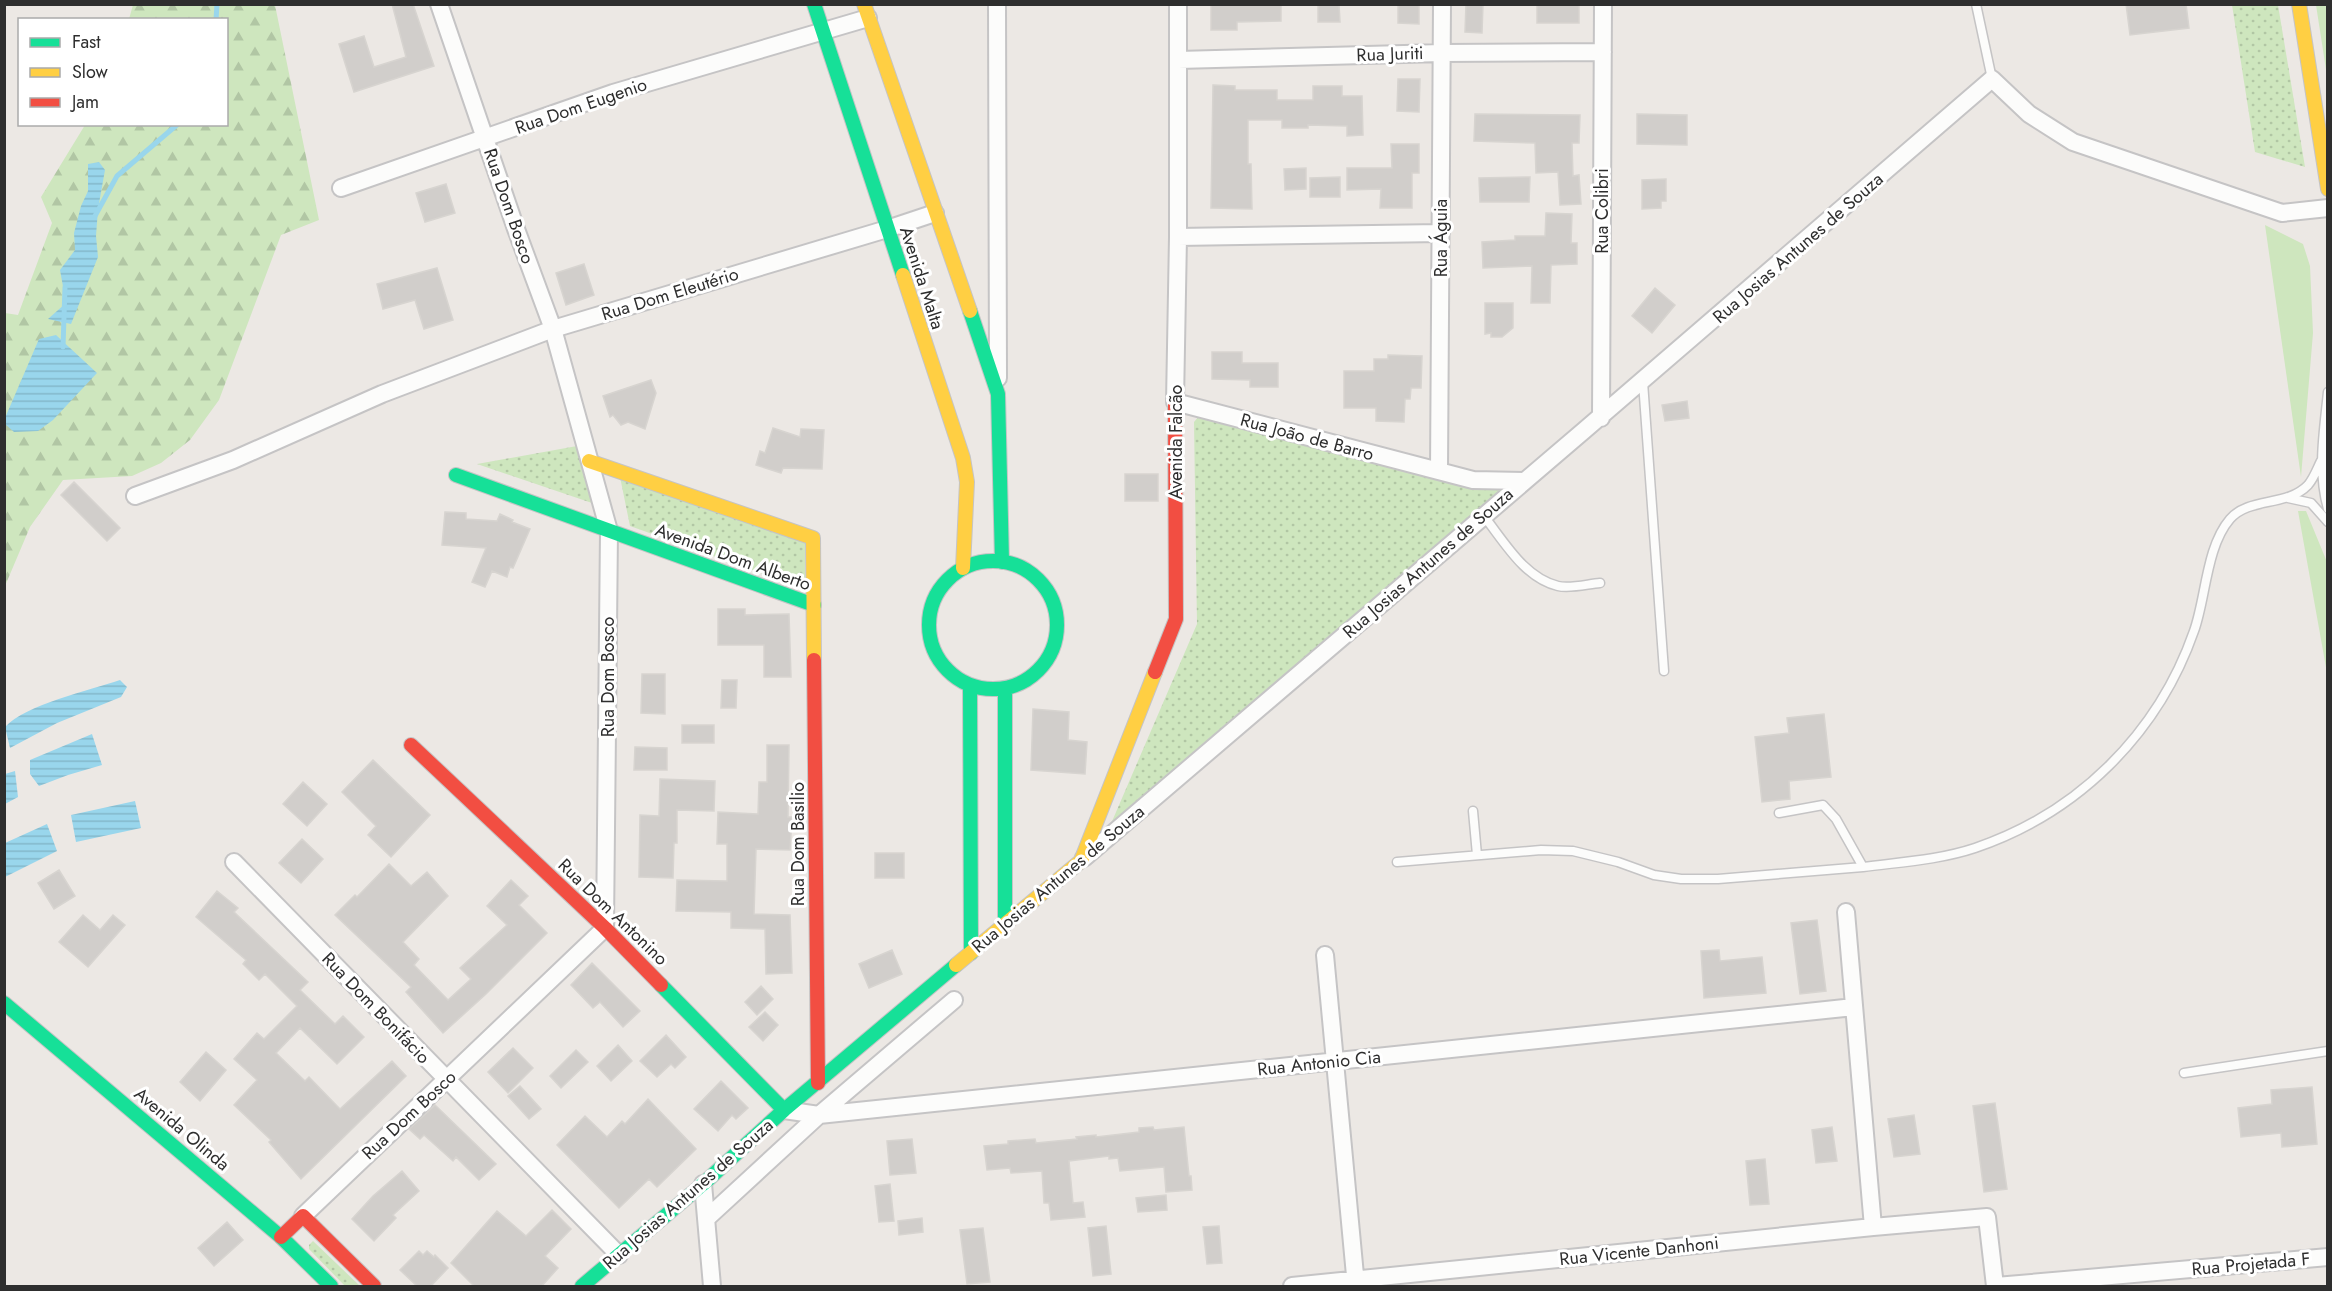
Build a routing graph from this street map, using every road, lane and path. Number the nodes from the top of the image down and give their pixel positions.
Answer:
1 (439, 4) edge
2 (814, 4) edge
3 (997, 4) edge
4 (1178, 4) edge
5 (1442, 4) edge
6 (1603, 4) edge
7 (1976, 4) edge
8 (2299, 4) edge
9 (866, 11) edge
10 (823, 31) junction
11 (1603, 52) junction
12 (1442, 53) junction
13 (1178, 60) junction
14 (1992, 79) junction
15 (485, 139) junction
16 (341, 188) dead end
17 (2328, 189) edge
18 (2328, 208) edge
19 (934, 213) junction
20 (887, 229) junction
21 (1441, 233) junction
22 (1178, 237) junction
23 (553, 329) junction
24 (1643, 382) junction
25 (2328, 393) edge
26 (998, 394) junction
27 (1175, 402) junction
28 (1601, 418) junction
29 (589, 461) junction
30 (2321, 461) junction
31 (1439, 471) junction
32 (456, 475) dead end
33 (1524, 481) junction
34 (135, 496) dead end
35 (2287, 498) junction
36 (2328, 509) edge
37 (1483, 515) junction
38 (2328, 522) edge
39 (609, 531) junction
40 (1002, 562) junction
41 (963, 568) junction
42 (1600, 584) dead end
43 (814, 605) junction
44 (1664, 671) dead end
45 (970, 686) junction
46 (1005, 689) junction
47 (411, 745) dead end
48 (1473, 811) dead end
49 (1779, 813) dead end
50 (1477, 855) junction
51 (1081, 861) junction
52 (234, 862) dead end
53 (1397, 862) dead end
54 (1863, 867) junction
55 (1846, 912) dead end
56 (1005, 925) junction
57 (606, 928) junction
58 (970, 953) junction
59 (1325, 955) dead end
60 (954, 1000) dead end
61 (4, 1004) edge
62 (1854, 1007) junction
63 (2328, 1051) edge
64 (1335, 1061) junction
65 (2184, 1073) dead end
66 (447, 1080) junction
67 (818, 1083) junction
68 (784, 1110) junction
69 (819, 1116) junction
70 (703, 1184) junction
71 (303, 1216) junction
72 (706, 1220) junction
73 (1873, 1227) junction
74 (280, 1237) junction
75 (619, 1255) junction
76 (2328, 1257) edge
77 (1356, 1283) edge
78 (331, 1287) edge
79 (374, 1287) edge
80 (582, 1287) edge
81 (712, 1287) edge
82 (1292, 1287) edge
83 (1996, 1287) edge

1 - 15 street, Rua Dom Bosco
2 - 10 main road, Avenida Malta
3 - 26 street
4 - 13 street, Avenida Falcão
5 - 12 street, Rua Águia
6 - 11 street, Rua Colibri
7 - 14 lane
8 - 17 main road
9 - 10 street, Rua Dom Eugenio
9 - 19 main road, Avenida Malta
10 - 15 street, Rua Dom Eugenio
10 - 20 main road, Avenida Malta
11 - 12 street, Rua Juriti
11 - 28 street, Rua Colibri
12 - 13 street, Rua Juriti
12 - 21 street, Rua Águia
13 - 22 street, Avenida Falcão
14 - 18 street
14 - 24 street, Rua Josias Antunes de Souza
15 - 16 street, Rua Dom Eugenio
15 - 23 street, Rua Dom Bosco
19 - 20 street, Rua Dom Eleutério
19 - 26 main road, Avenida Malta
20 - 23 street, Rua Dom Eleutério
20 - 41 main road, Avenida Malta
21 - 22 street
21 - 31 street, Rua Águia
22 - 27 street, Avenida Falcão
23 - 29 street, Rua Dom Bosco
23 - 34 street, Rua Dom Eleutério
24 - 28 street, Rua Josias Antunes de Souza
24 - 44 lane
25 - 30 lane
26 - 40 main road, Avenida Malta
27 - 31 street, Rua João de Barro
27 - 51 main road, Avenida Falcão
28 - 33 street, Rua Josias Antunes de Souza
29 - 39 street, Rua Dom Bosco
29 - 43 main road, Avenida Dom Alberto
30 - 35 lane
30 - 36 lane
31 - 33 street, Rua João de Barro
32 - 39 main road, Avenida Dom Alberto
33 - 37 street, Rua Josias Antunes de Souza
35 - 38 lane
35 - 54 lane
37 - 42 lane
37 - 51 street, Rua Josias Antunes de Souza
39 - 43 main road, Avenida Dom Alberto
39 - 57 street, Rua Dom Bosco
40 - 41 main road
40 - 46 main road
41 - 45 main road
43 - 67 main road, Rua Dom Basilio
45 - 46 main road
45 - 58 main road
46 - 56 main road
47 - 57 main road, Rua Dom Antonino
48 - 50 lane
49 - 54 lane
50 - 53 lane
50 - 54 lane
51 - 56 main road, Rua Josias Antunes de Souza
52 - 66 street, Rua Dom Bonifácio
55 - 62 street
56 - 58 main road, Rua Josias Antunes de Souza
57 - 66 street, Rua Dom Bosco
57 - 68 main road, Rua Dom Antonino
58 - 67 main road, Rua Josias Antunes de Souza
59 - 64 street
60 - 69 street
61 - 74 main road, Avenida Olinda
62 - 64 street, Rua Antonio Cia
62 - 73 street
63 - 65 lane
64 - 69 street, Rua Antonio Cia
64 - 77 street
66 - 71 street, Rua Dom Bosco
66 - 75 street, Rua Dom Bonifácio
67 - 68 main road, Rua Josias Antunes de Souza
68 - 69 street, Rua Antonio Cia
68 - 70 main road, Rua Josias Antunes de Souza
69 - 72 street
70 - 72 street
70 - 75 main road, Rua Josias Antunes de Souza
71 - 74 main road, Rua Dom Bosco
71 - 79 main road
72 - 81 street
73 - 77 street, Rua Vicente Danhoni
73 - 83 street, Rua Vicente Danhoni
74 - 78 main road, Avenida Olinda
75 - 80 main road, Rua Josias Antunes de Souza
76 - 83 street, Rua Projetada F
77 - 82 street, Rua Vicente Danhoni

